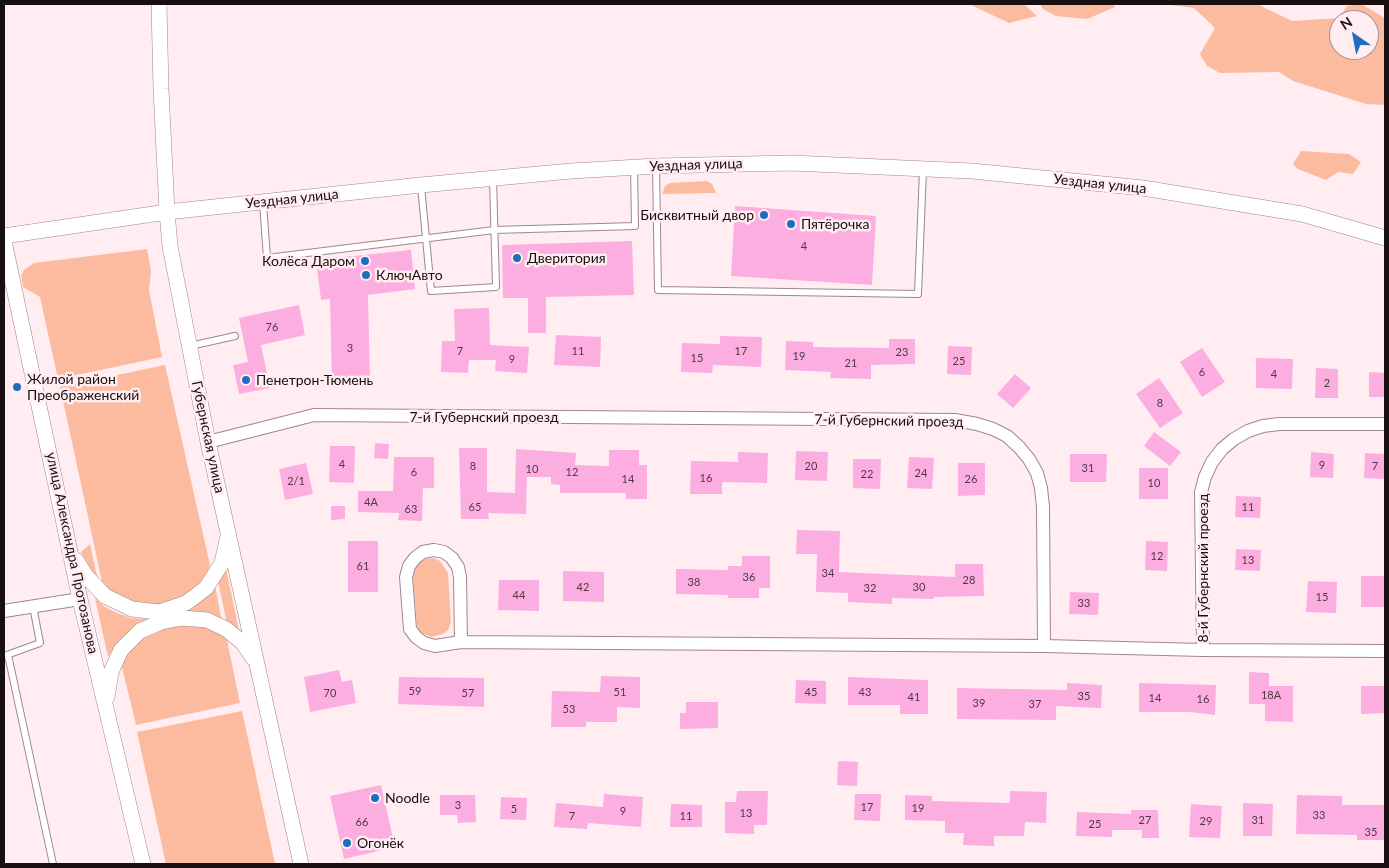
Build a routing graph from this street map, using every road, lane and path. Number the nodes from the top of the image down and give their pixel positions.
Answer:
1 (159, 4) edge
2 (656, 166) junction
3 (634, 167) junction
4 (923, 168) junction
5 (493, 178) junction
6 (421, 185) junction
7 (263, 202) junction
8 (167, 212) junction
9 (494, 230) junction
10 (4, 236) edge
11 (426, 238) junction
12 (1385, 238) edge
13 (4, 241) edge
14 (234, 336) dead end
15 (189, 346) junction
16 (1385, 424) edge
17 (208, 442) junction
18 (229, 532) junction
19 (71, 552) junction
20 (80, 599) junction
21 (33, 606) junction
22 (4, 610) edge
23 (462, 642) junction
24 (1044, 646) junction
25 (1203, 650) junction
26 (1385, 651) edge
27 (6, 656) edge
28 (258, 665) junction
29 (106, 705) junction
30 (53, 864) edge
31 (143, 864) edge
32 (301, 864) edge

1 - 8 street, Губернская улица
2 - 3 street, Уездная улица
2 - 4 street, Уездная улица
2 - 4 lane
3 - 5 street, Уездная улица
3 - 9 lane
4 - 12 street, Уездная улица
5 - 6 street, Уездная улица
5 - 9 lane
6 - 7 street, Уездная улица
6 - 11 lane
7 - 8 street, Уездная улица
7 - 11 lane
8 - 10 street, Уездная улица
8 - 15 street, Губернская улица
9 - 11 lane
9 - 11 lane
13 - 19 street, улица Александра Протозанова
14 - 15 lane
15 - 17 street, Губернская улица
16 - 25 street, 8-й Губернский проезд
17 - 18 street, Губернская улица
17 - 24 street, 7-й Губернский проезд
18 - 19 street
18 - 28 street, Губернская улица
19 - 20 street, улица Александра Протозанова
20 - 21 street
20 - 29 street, улица Александра Протозанова
21 - 22 street
21 - 27 lane
23 - 23 street
23 - 24 street
24 - 25 street
25 - 26 street, 8-й Губернский проезд
27 - 30 lane
28 - 29 street
28 - 32 street, Губернская улица
29 - 31 street, улица Александра Протозанова

